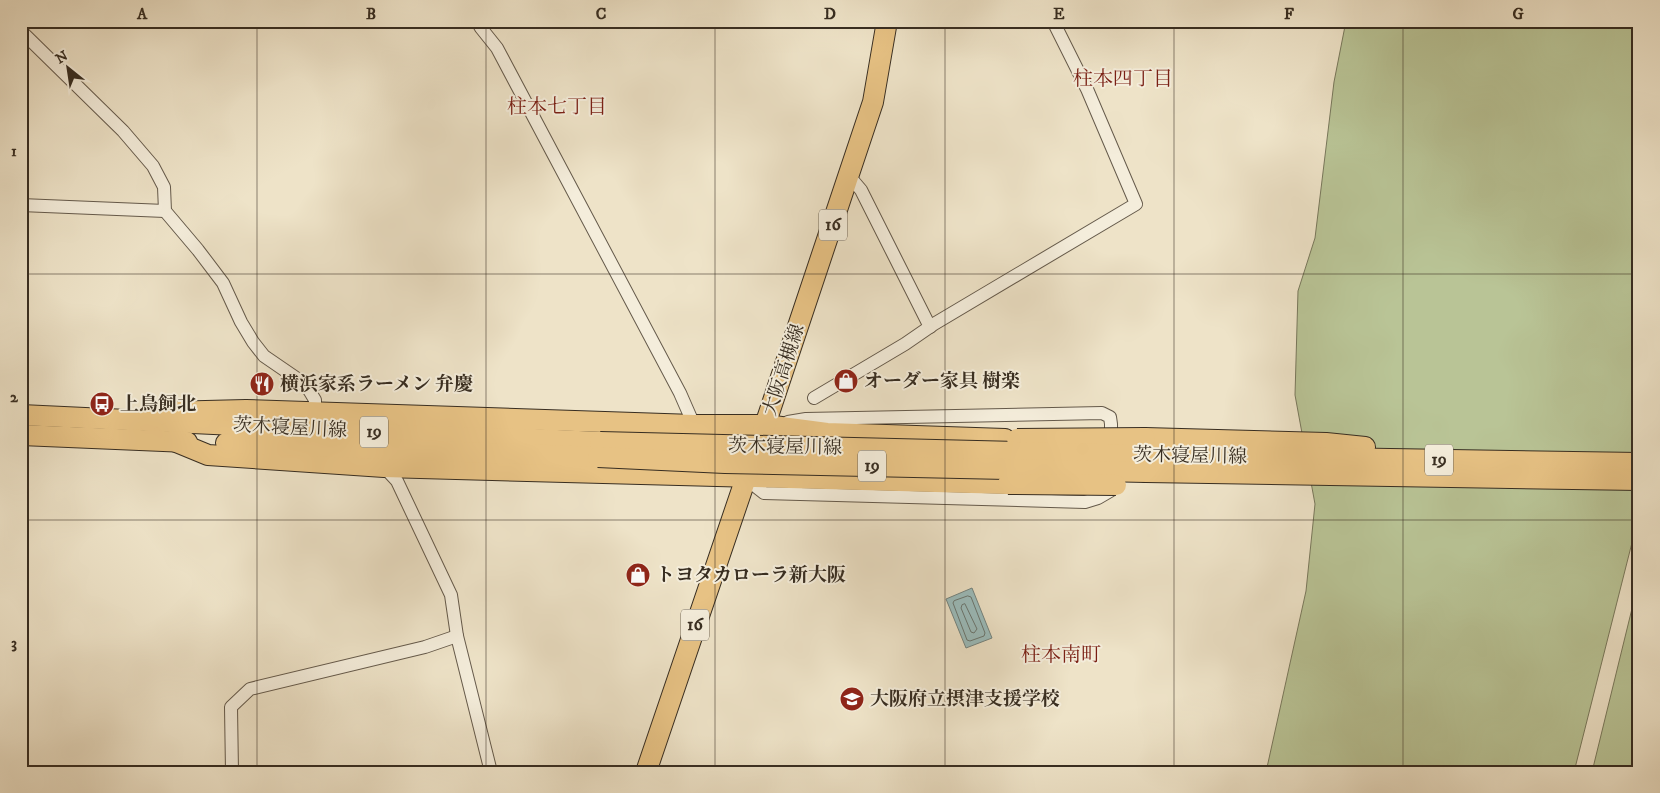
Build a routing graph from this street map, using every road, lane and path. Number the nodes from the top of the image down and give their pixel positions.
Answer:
1 (477, 21) edge
2 (887, 21) edge
3 (1053, 21) edge
4 (21, 32) edge
5 (849, 176) junction
6 (21, 205) edge
7 (165, 211) junction
8 (930, 327) junction
9 (814, 398) dead end
10 (315, 411) junction
11 (21, 415) edge
12 (148, 421) junction
13 (694, 425) junction
14 (766, 425) junction
15 (21, 435) edge
16 (174, 441) junction
17 (599, 449) junction
18 (1146, 462) junction
19 (1639, 463) edge
20 (1239, 464) junction
21 (384, 467) junction
22 (1491, 469) junction
23 (745, 478) junction
24 (1639, 480) edge
25 (457, 636) junction
26 (232, 772) edge
27 (491, 772) edge
28 (646, 772) edge

1 - 13 street
2 - 5 main road, 大阪高槻線 / 16
3 - 8 street
4 - 7 street
5 - 8 street
5 - 14 main road, 大阪高槻線 / 16
6 - 7 street
7 - 10 street
8 - 9 street
10 - 12 main road
10 - 13 main road
11 - 12 main road, 茨木寝屋川線 / 19
12 - 17 main road, 茨木寝屋川線 / 19
13 - 14 main road
14 - 18 main road, bridge
14 - 23 main road, 大阪高槻線 / 16
14 - 23 street
15 - 16 main road, 茨木寝屋川線 / 19
16 - 17 main road, 茨木寝屋川線 / 19
16 - 21 main road
17 - 18 main road, 茨木寝屋川線 / 19, bridge
18 - 20 main road
18 - 20 main road
18 - 23 main road, bridge
19 - 22 main road, 茨木寝屋川線 / 19
20 - 22 main road, 茨木寝屋川線 / 19
20 - 22 main road
21 - 23 main road
21 - 25 street
22 - 24 main road, 茨木寝屋川線 / 19
23 - 28 main road, 大阪高槻線 / 16
25 - 26 street
25 - 27 street

